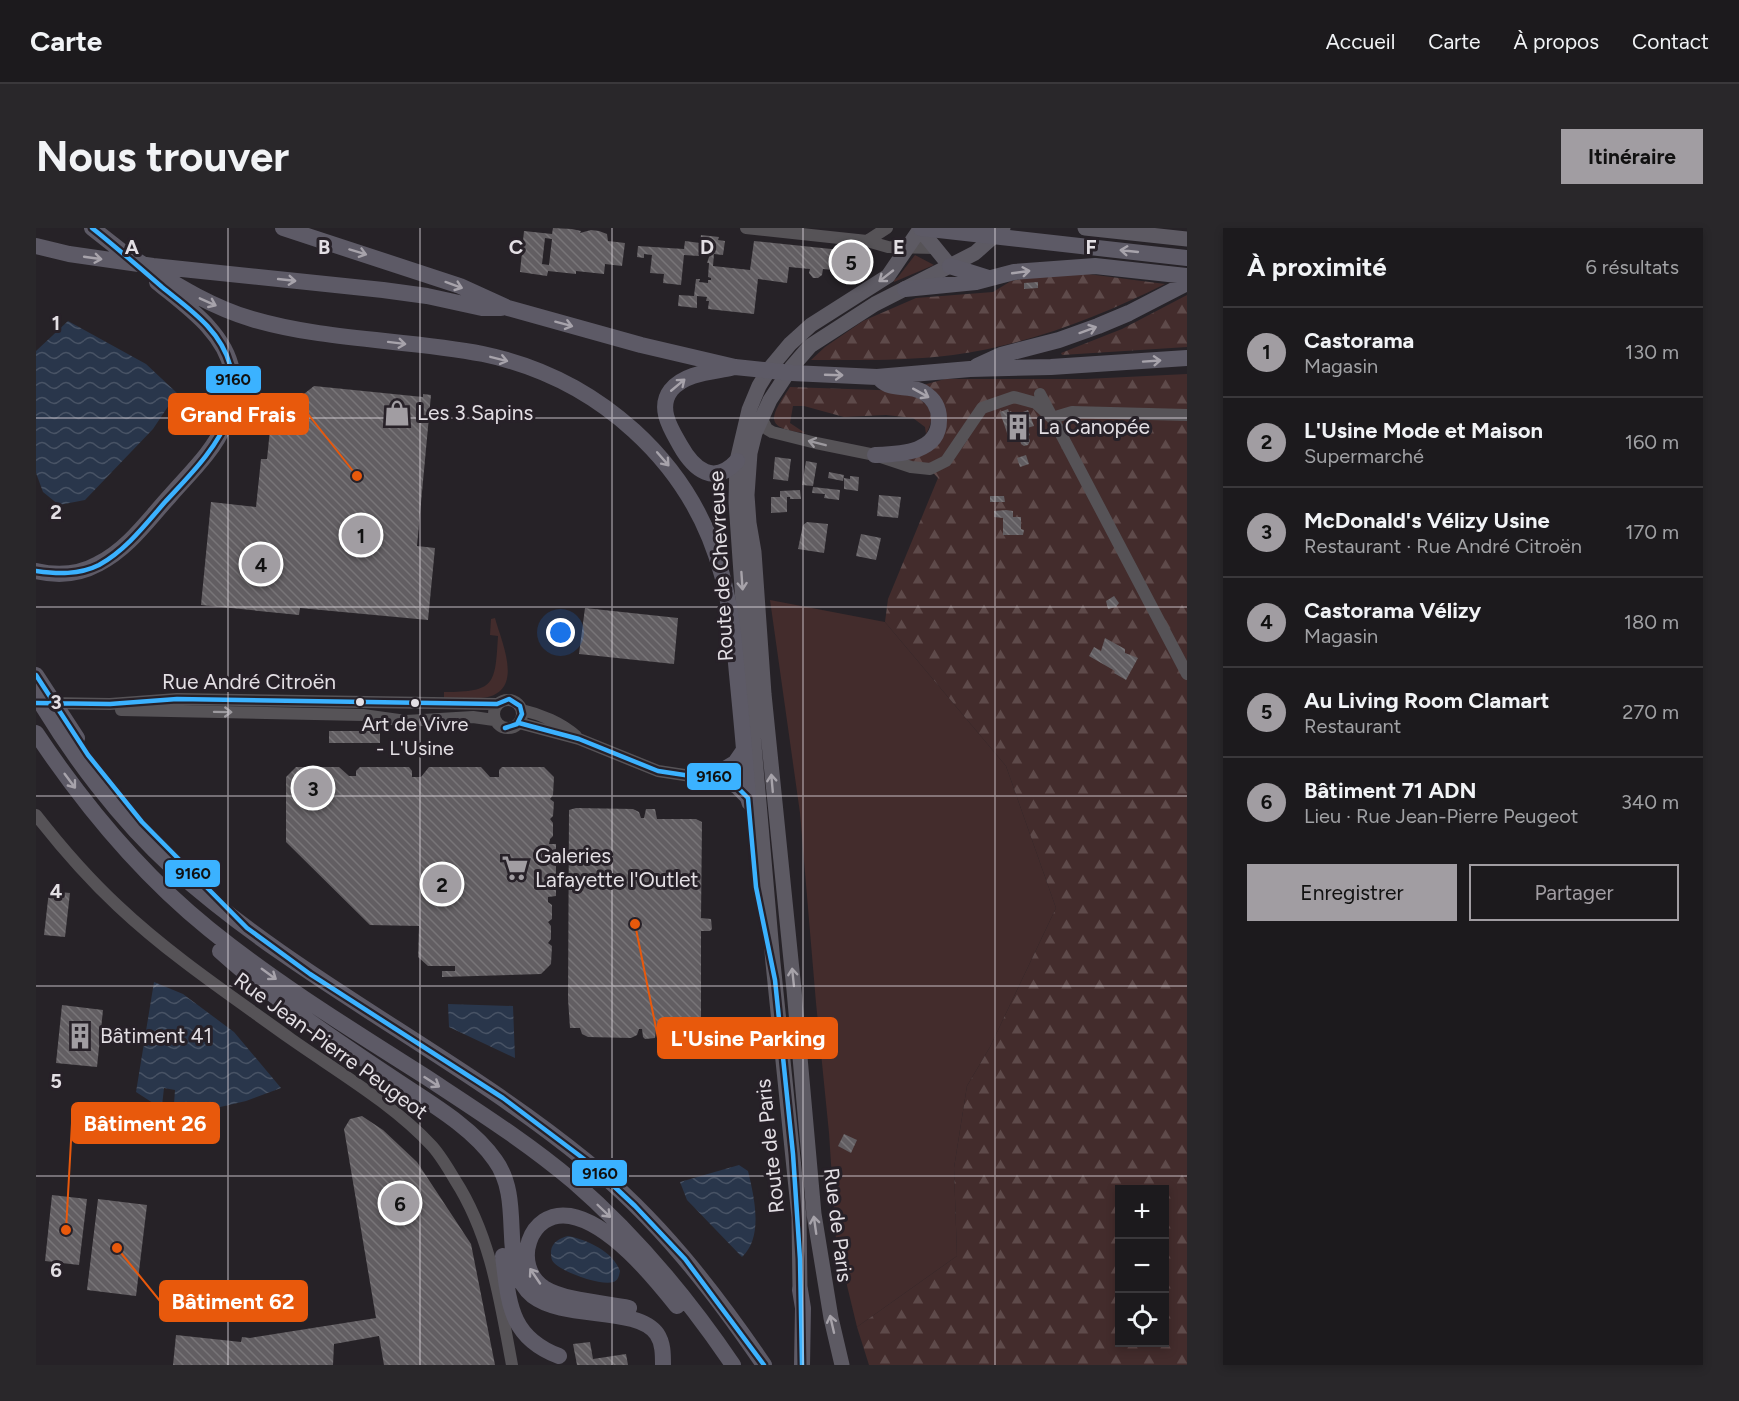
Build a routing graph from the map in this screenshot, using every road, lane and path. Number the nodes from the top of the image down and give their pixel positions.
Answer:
1 (92, 228) edge
2 (283, 228) edge
3 (746, 228) edge
4 (886, 228) edge
5 (920, 228) edge
6 (1085, 228) edge
7 (1000, 229) edge
8 (1187, 239) edge
9 (867, 241) junction
10 (36, 246) edge
11 (909, 248) junction
12 (936, 248) junction
13 (121, 251) junction
14 (1187, 258) edge
15 (950, 266) junction
16 (1187, 276) edge
17 (989, 278) junction
18 (1187, 283) edge
19 (905, 289) junction
20 (508, 308) junction
21 (1187, 358) edge
22 (735, 367) junction
23 (970, 369) junction
24 (877, 377) junction
25 (1040, 394) dead end
26 (1187, 415) edge
27 (761, 417) junction
28 (1052, 418) junction
29 (875, 455) junction
30 (737, 461) junction
31 (36, 571) edge
32 (1187, 674) edge
33 (36, 675) edge
34 (36, 694) edge
35 (36, 703) edge
36 (497, 704) junction
37 (90, 707) junction
38 (36, 710) edge
39 (522, 710) junction
40 (494, 720) junction
41 (519, 723) junction
42 (36, 733) edge
43 (579, 739) junction
44 (744, 750) junction
45 (713, 776) junction
46 (748, 798) junction
47 (36, 815) edge
48 (142, 867) junction
49 (248, 928) junction
50 (772, 963) junction
51 (467, 1131) junction
52 (800, 1290) junction
53 (559, 1356) dead end
54 (512, 1365) edge
55 (663, 1365) edge
56 (676, 1365) edge
57 (732, 1365) edge
58 (764, 1365) edge
59 (795, 1365) edge
60 (802, 1365) edge
61 (842, 1365) edge

1 - 13 highway
2 -> 20 highway
3 - 9 street
4 - 9 street
5 - 11 main road, Route de Chevreuse
5 - 12 main road
14 -> 5 highway
6 - 8 main road
7 - 15 main road, Rue de Paris
9 - 11 street
10 -> 20 highway
11 - 12 street
11 -> 30 main road, Route de Chevreuse
12 - 15 main road
13 - 31 highway
13 -> 44 highway
15 - 17 highway
15 - 19 main road, Rue de Paris
17 -> 16 highway
17 - 19 highway
23 -> 18 highway
19 - 27 main road, Rue de Paris
20 -> 22 highway
23 -> 21 highway
22 -> 24 highway
30 -> 22 highway
23 - 24 highway
24 -> 29 highway
25 - 28 street
26 - 28 street
29 -> 27 street
61 -> 27 main road, Rue de Paris
28 - 29 street
28 - 32 street
30 -> 50 main road, Route de Chevreuse
33 - 49 highway
34 - 49 highway
35 - 37 street, Rue André Citroën
36 - 37 street, Rue André Citroën
36 - 39 street
36 - 40 street
37 - 38 street, Rue André Citroën
37 -> 40 street, Rue André Citroën
39 - 41 street
39 - 43 street
40 - 41 street
41 - 43 street
42 -> 48 highway
43 - 45 street
44 - 45 highway
44 - 46 highway
45 - 46 main road
46 - 50 main road
47 - 54 street, Rue Jean-Pierre Peugeot
48 - 51 highway
48 -> 57 highway
49 - 58 highway
50 - 52 main road, Route de Paris
51 - 53 highway
51 - 55 highway
52 - 59 street
52 - 60 highway
56 -> 57 highway

